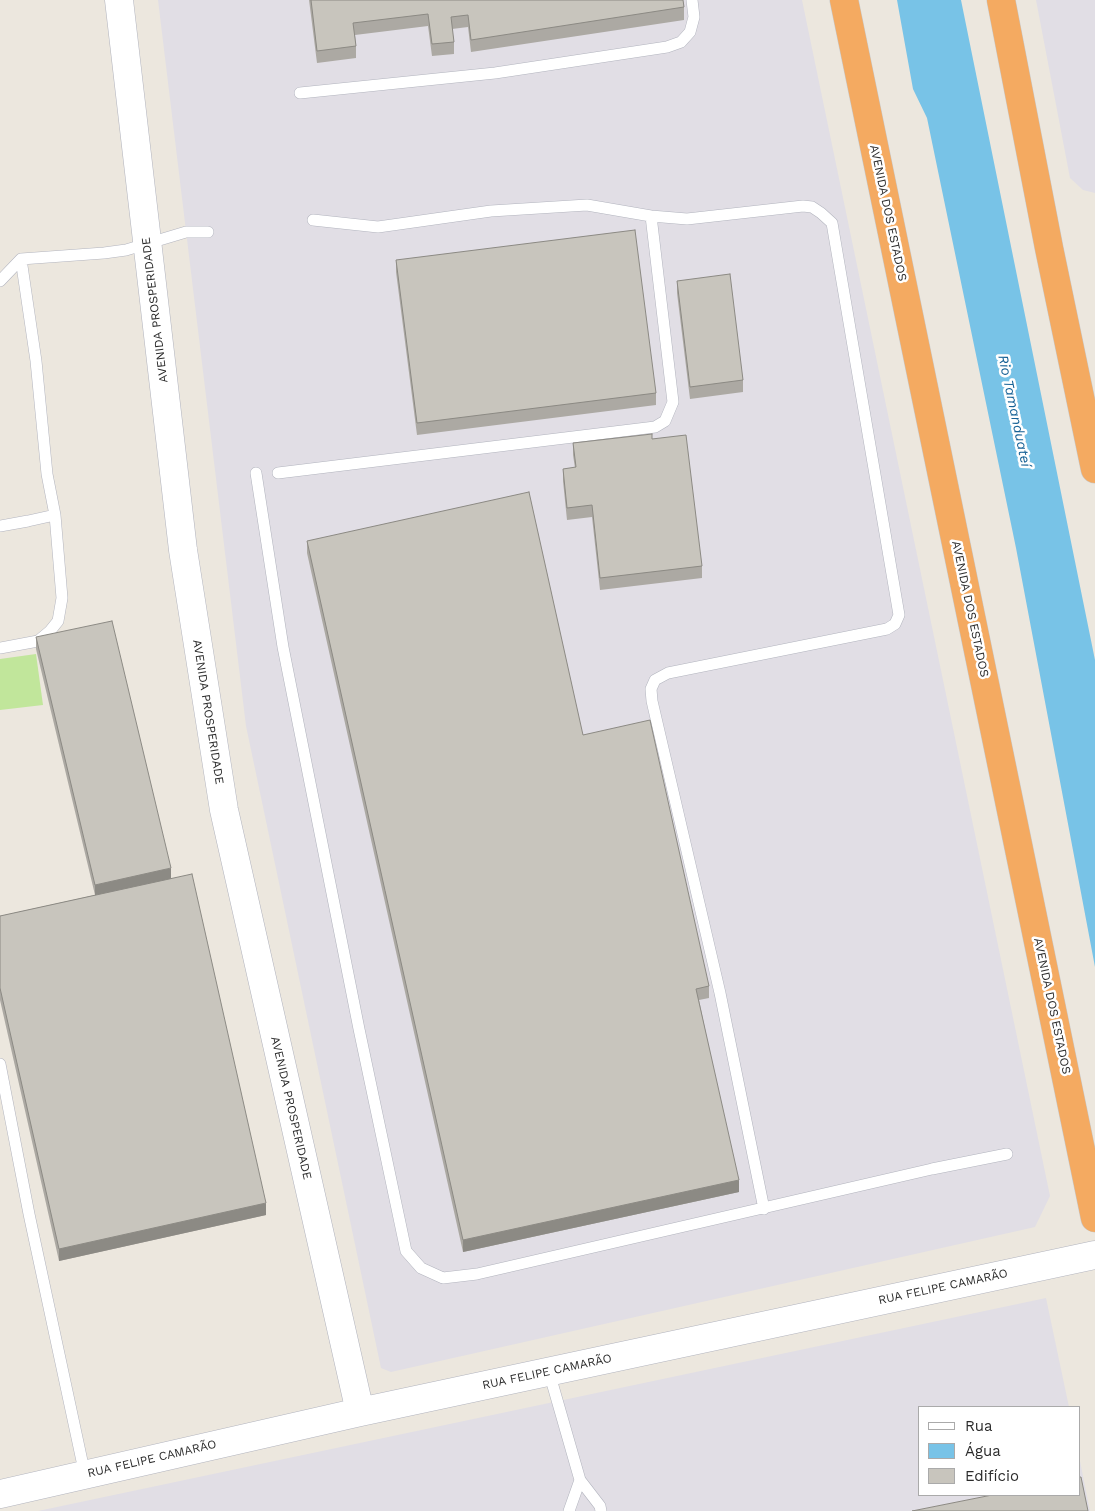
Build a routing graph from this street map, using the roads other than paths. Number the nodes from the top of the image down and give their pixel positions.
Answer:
1 (119, 0) edge
2 (692, 0) edge
3 (844, 0) edge
4 (1001, 0) edge
5 (300, 93) dead end
6 (651, 216) junction
7 (313, 220) dead end
8 (208, 232) dead end
9 (147, 244) junction
10 (20, 259) junction
11 (0, 281) edge
12 (1095, 468) edge
13 (256, 473) dead end
14 (278, 473) dead end
15 (55, 515) junction
16 (0, 526) edge
17 (0, 648) edge
18 (0, 1064) edge
19 (1007, 1154) dead end
20 (764, 1209) junction
21 (1095, 1218) edge
22 (1095, 1255) edge
23 (549, 1372) junction
24 (360, 1412) junction
25 (85, 1475) junction
26 (580, 1480) junction
27 (0, 1494) edge
28 (569, 1511) edge
29 (601, 1511) edge

1 - 9 main road, AVENIDA PROSPERIDADE
2 - 5 lane
3 - 21 highway, AVENIDA DOS ESTADOS
4 - 12 highway
6 - 7 lane
6 - 14 lane
6 - 20 lane
8 - 9 lane
9 - 10 lane
9 - 24 main road, AVENIDA PROSPERIDADE
10 - 11 lane
10 - 15 lane
13 - 20 lane
15 - 16 lane
15 - 17 lane
18 - 25 lane
19 - 20 lane
22 - 23 main road, RUA FELIPE CAMARÃO
23 - 24 main road, RUA FELIPE CAMARÃO
23 - 26 lane
24 - 25 main road, RUA FELIPE CAMARÃO
25 - 27 main road, RUA FELIPE CAMARÃO
26 - 28 lane
26 - 29 lane

